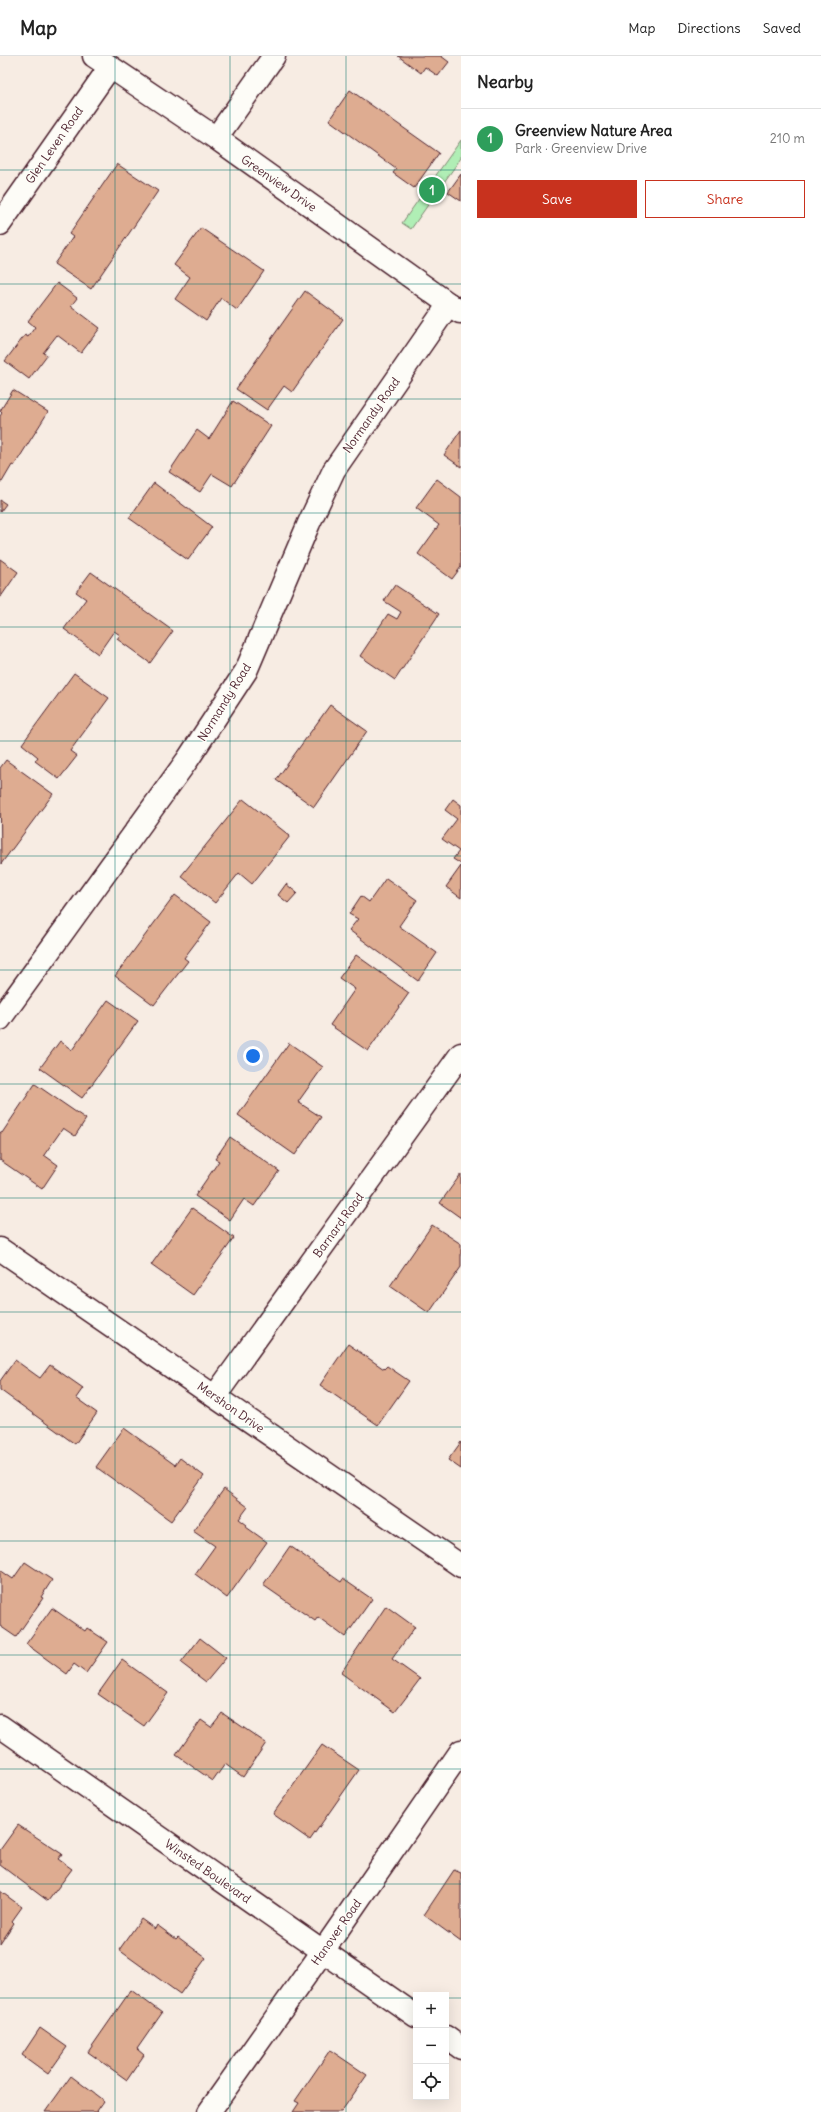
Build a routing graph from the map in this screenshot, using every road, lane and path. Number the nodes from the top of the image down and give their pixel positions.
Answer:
1 (274, 56) edge
2 (102, 61) edge
3 (216, 138) junction
4 (0, 224) edge
5 (455, 308) edge
6 (0, 1019) edge
7 (461, 1054) edge
8 (0, 1249) edge
9 (215, 1396) junction
10 (461, 1566) edge
11 (0, 1726) edge
12 (461, 1751) edge
13 (324, 1951) junction
14 (413, 2014) edge
15 (449, 2040) edge
16 (461, 2048) edge
17 (209, 2112) edge

1 - 3 street
2 - 3 street, Greenview Drive
2 - 4 street, Glen Leven Road
3 - 5 street, Greenview Drive
5 - 6 street, Normandy Road
7 - 9 street, Barnard Road
8 - 9 street, Mershon Drive
9 - 10 street, Mershon Drive
11 - 13 street, Winsted Boulevard
12 - 13 street, Hanover Road
13 - 14 street, Winsted Boulevard
13 - 17 street, Hanover Road
15 - 16 street

